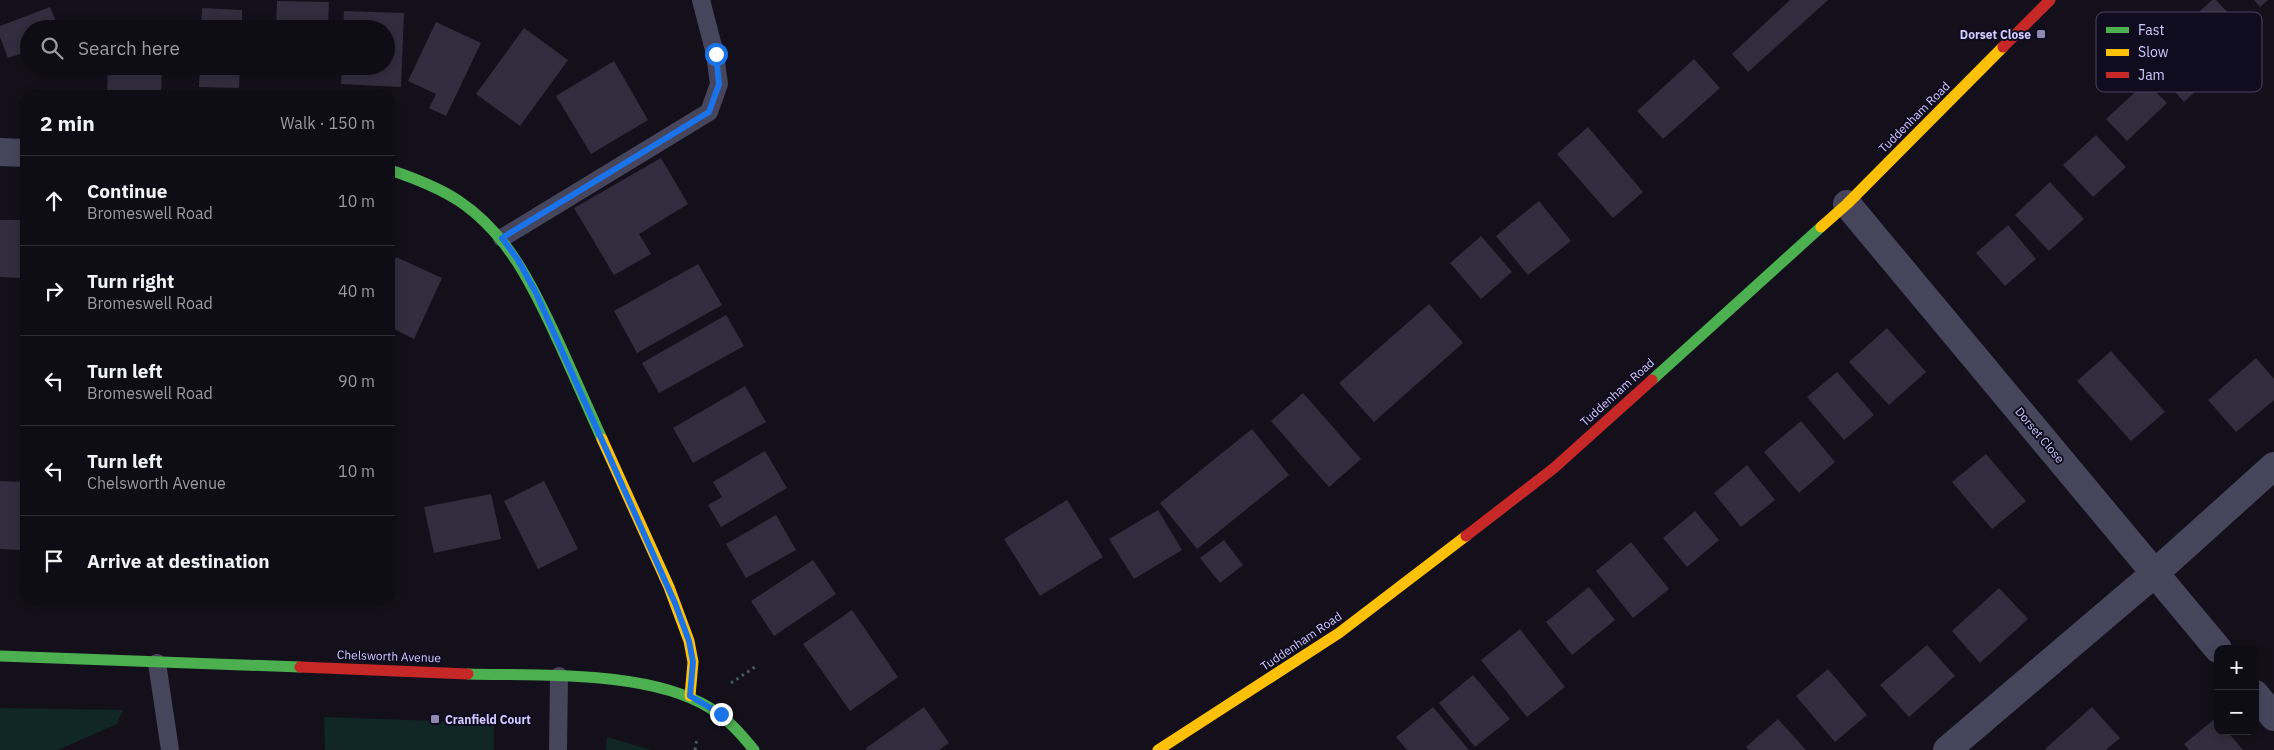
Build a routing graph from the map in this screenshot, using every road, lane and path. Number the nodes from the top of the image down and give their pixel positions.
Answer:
1 (700, 0) edge
2 (2050, 0) edge
3 (0, 152) edge
4 (20, 153) edge
5 (395, 171) edge
6 (1847, 204) junction
7 (502, 238) junction
8 (2274, 466) edge
9 (2155, 573) junction
10 (2215, 645) edge
11 (0, 656) edge
12 (157, 663) junction
13 (560, 676) junction
14 (690, 696) junction
15 (2259, 699) edge
16 (2274, 717) edge
17 (170, 750) edge
18 (558, 750) edge
19 (754, 750) edge
20 (1158, 750) edge
21 (1947, 750) edge

1 - 7 lane
2 - 6 street, Tuddenham Road
3 - 4 street
5 - 7 street
6 - 9 street, Dorset Close
6 - 20 street, Tuddenham Road
7 - 14 street
8 - 9 street
9 - 10 street, Dorset Close
9 - 21 street
11 - 12 street, Chelsworth Avenue
12 - 13 street, Chelsworth Avenue
12 - 17 lane
13 - 14 street, Chelsworth Avenue
13 - 18 lane
14 - 19 street, Chelsworth Avenue
15 - 16 street

